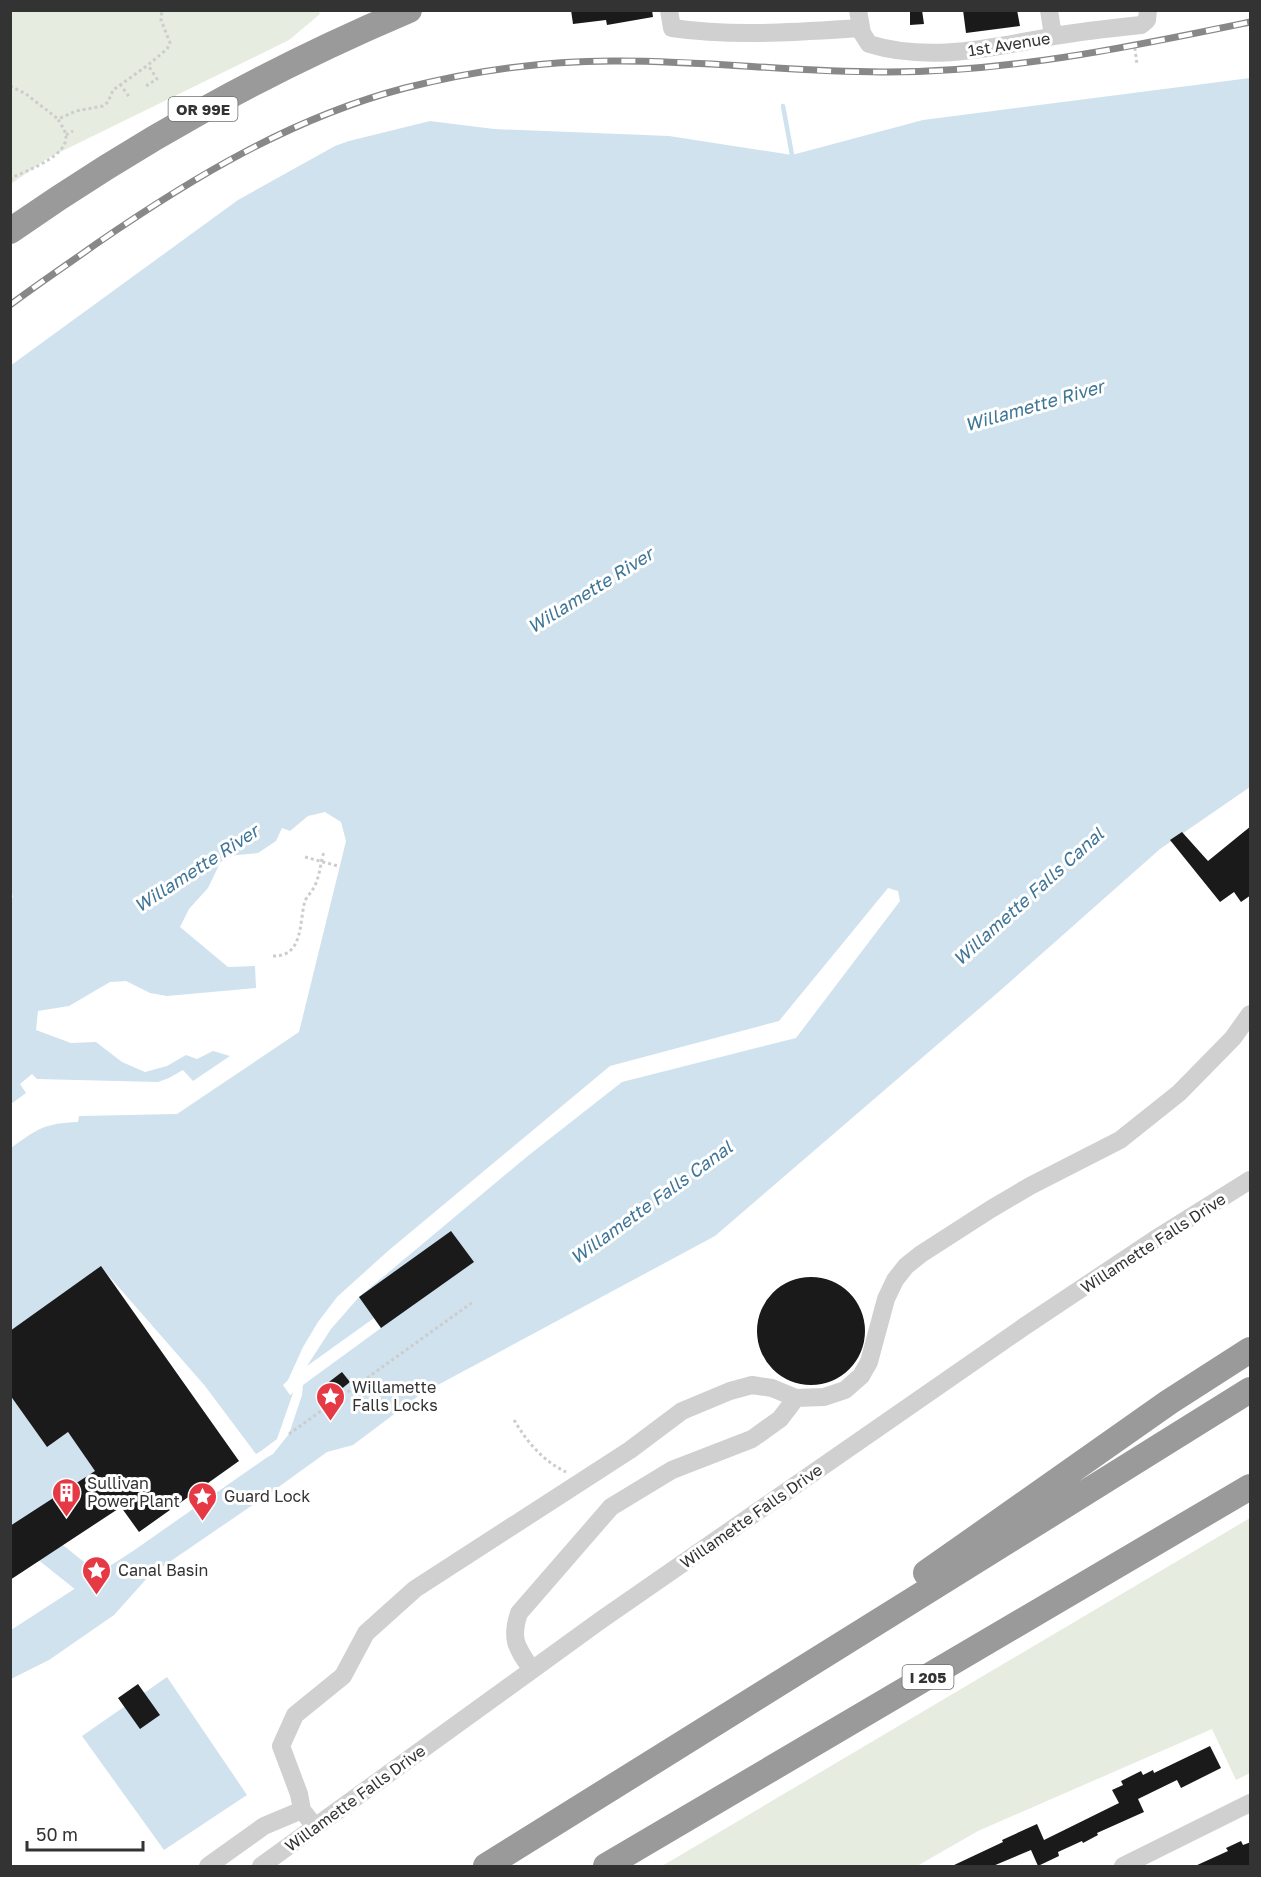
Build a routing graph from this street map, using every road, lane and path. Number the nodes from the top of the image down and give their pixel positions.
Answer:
1 (162, 10) edge
2 (409, 10) edge
3 (1049, 10) edge
4 (670, 19) edge
5 (1142, 19) edge
6 (862, 28) edge
7 (1053, 36) junction
8 (1137, 64) dead end
9 (148, 65) junction
10 (120, 84) junction
11 (10, 86) edge
12 (146, 86) dead end
13 (130, 98) dead end
14 (58, 119) junction
15 (73, 131) dead end
16 (66, 135) junction
17 (10, 180) edge
18 (10, 231) edge
19 (324, 852) dead end
20 (305, 857) dead end
21 (322, 861) junction
22 (339, 866) dead end
23 (273, 956) dead end
24 (1251, 1014) edge
25 (1251, 1180) edge
26 (473, 1302) dead end
27 (1251, 1350) edge
28 (1251, 1389) edge
29 (796, 1398) junction
30 (514, 1420) dead end
31 (289, 1434) dead end
32 (584, 1480) junction
33 (1251, 1487) edge
34 (532, 1670) junction
35 (685, 1742) junction
36 (1251, 1803) edge
37 (302, 1810) junction
38 (315, 1827) junction
39 (208, 1866) edge
40 (261, 1866) edge
41 (486, 1866) edge
42 (606, 1866) edge
43 (1123, 1866) edge

1 - 9 path
2 - 18 highway, OR 99E
3 - 7 street
4 - 6 street, 1st Avenue
5 - 7 street, 1st Avenue
5 - 8 path
6 - 7 street, 1st Avenue
9 - 10 path
9 - 12 path
10 - 13 path
10 - 14 path
11 - 14 path
14 - 16 path
15 - 16 path
16 - 17 path
19 - 21 path
20 - 21 path
21 - 22 path
21 - 23 path
24 - 29 street
25 - 34 street, Willamette Falls Drive
26 - 31 path
27 - 35 highway
28 - 35 highway
29 - 32 street
29 - 34 street
30 - 32 path
32 - 37 street
33 - 42 highway, I 205
34 - 38 street, Willamette Falls Drive
35 - 41 highway
36 - 43 street
37 - 38 street
37 - 39 street
38 - 40 street, Willamette Falls Drive

